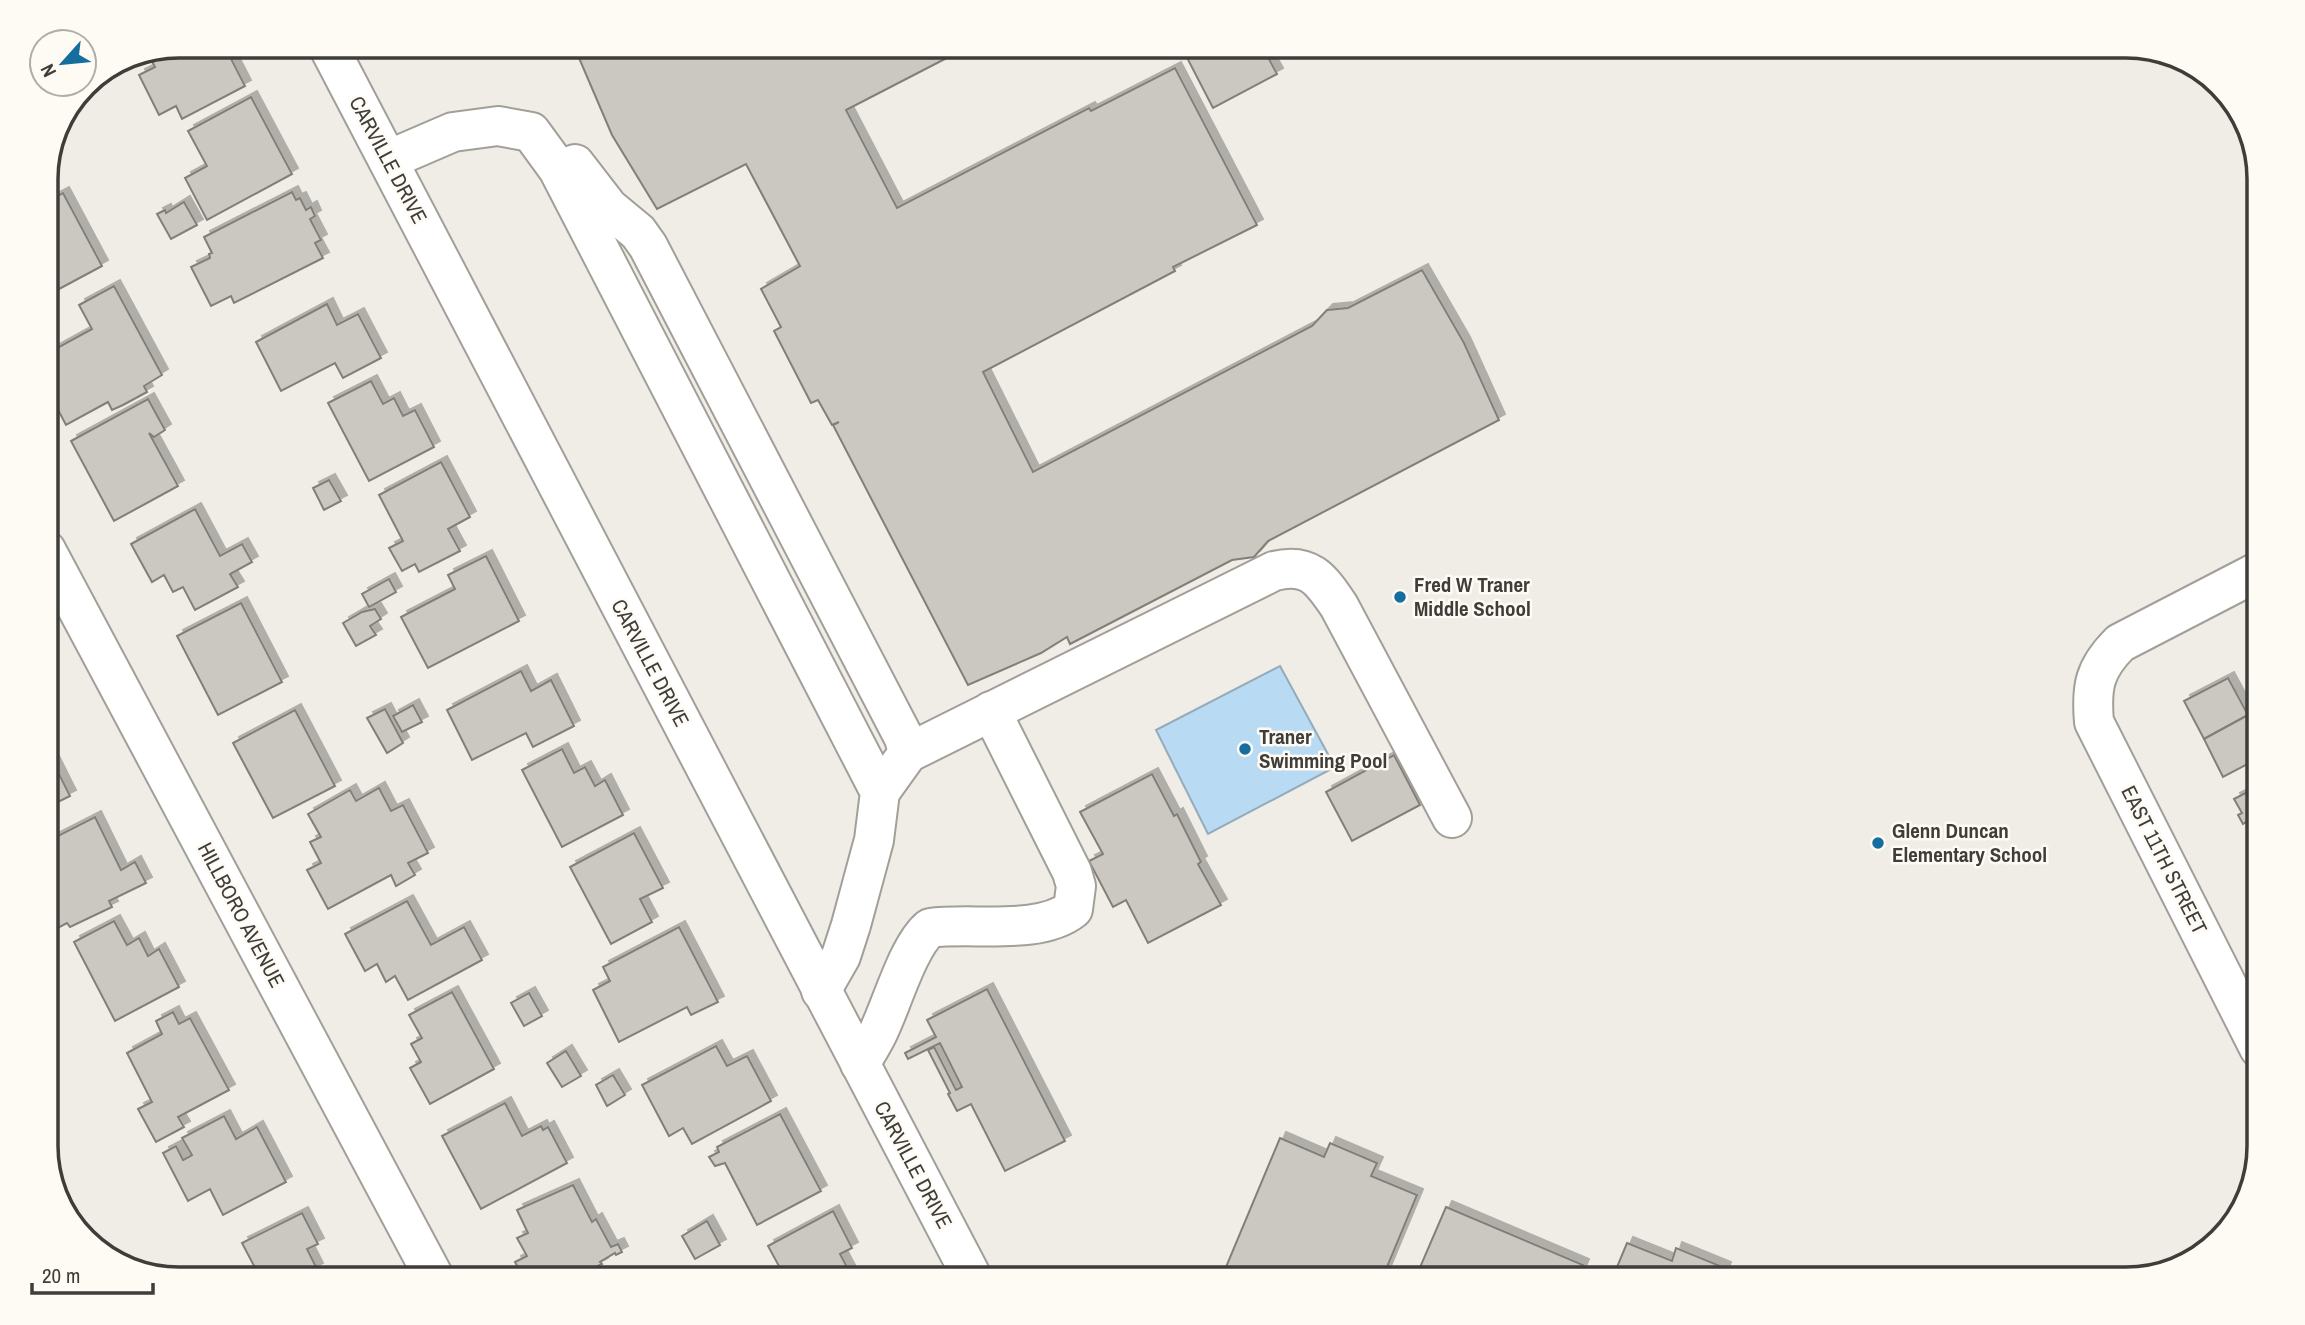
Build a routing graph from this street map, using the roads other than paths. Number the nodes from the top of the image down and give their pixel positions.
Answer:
1 (334, 58) edge
2 (531, 132) junction
3 (388, 160) junction
4 (58, 572) edge
5 (2247, 577) edge
6 (991, 711) junction
7 (908, 753) junction
8 (880, 792) junction
9 (1452, 818) dead end
10 (821, 991) junction
11 (2247, 1024) edge
12 (860, 1065) junction
13 (429, 1267) edge
14 (967, 1267) edge

1 - 3 street, CARVILLE DRIVE
2 - 3 street
2 - 7 street
2 - 8 street
3 - 10 street, CARVILLE DRIVE
4 - 13 street, HILLBORO AVENUE
5 - 11 street, EAST 11TH STREET
6 - 7 street
6 - 9 street
6 - 12 street
7 - 8 street
8 - 10 street
10 - 12 street, CARVILLE DRIVE
12 - 14 street, CARVILLE DRIVE

